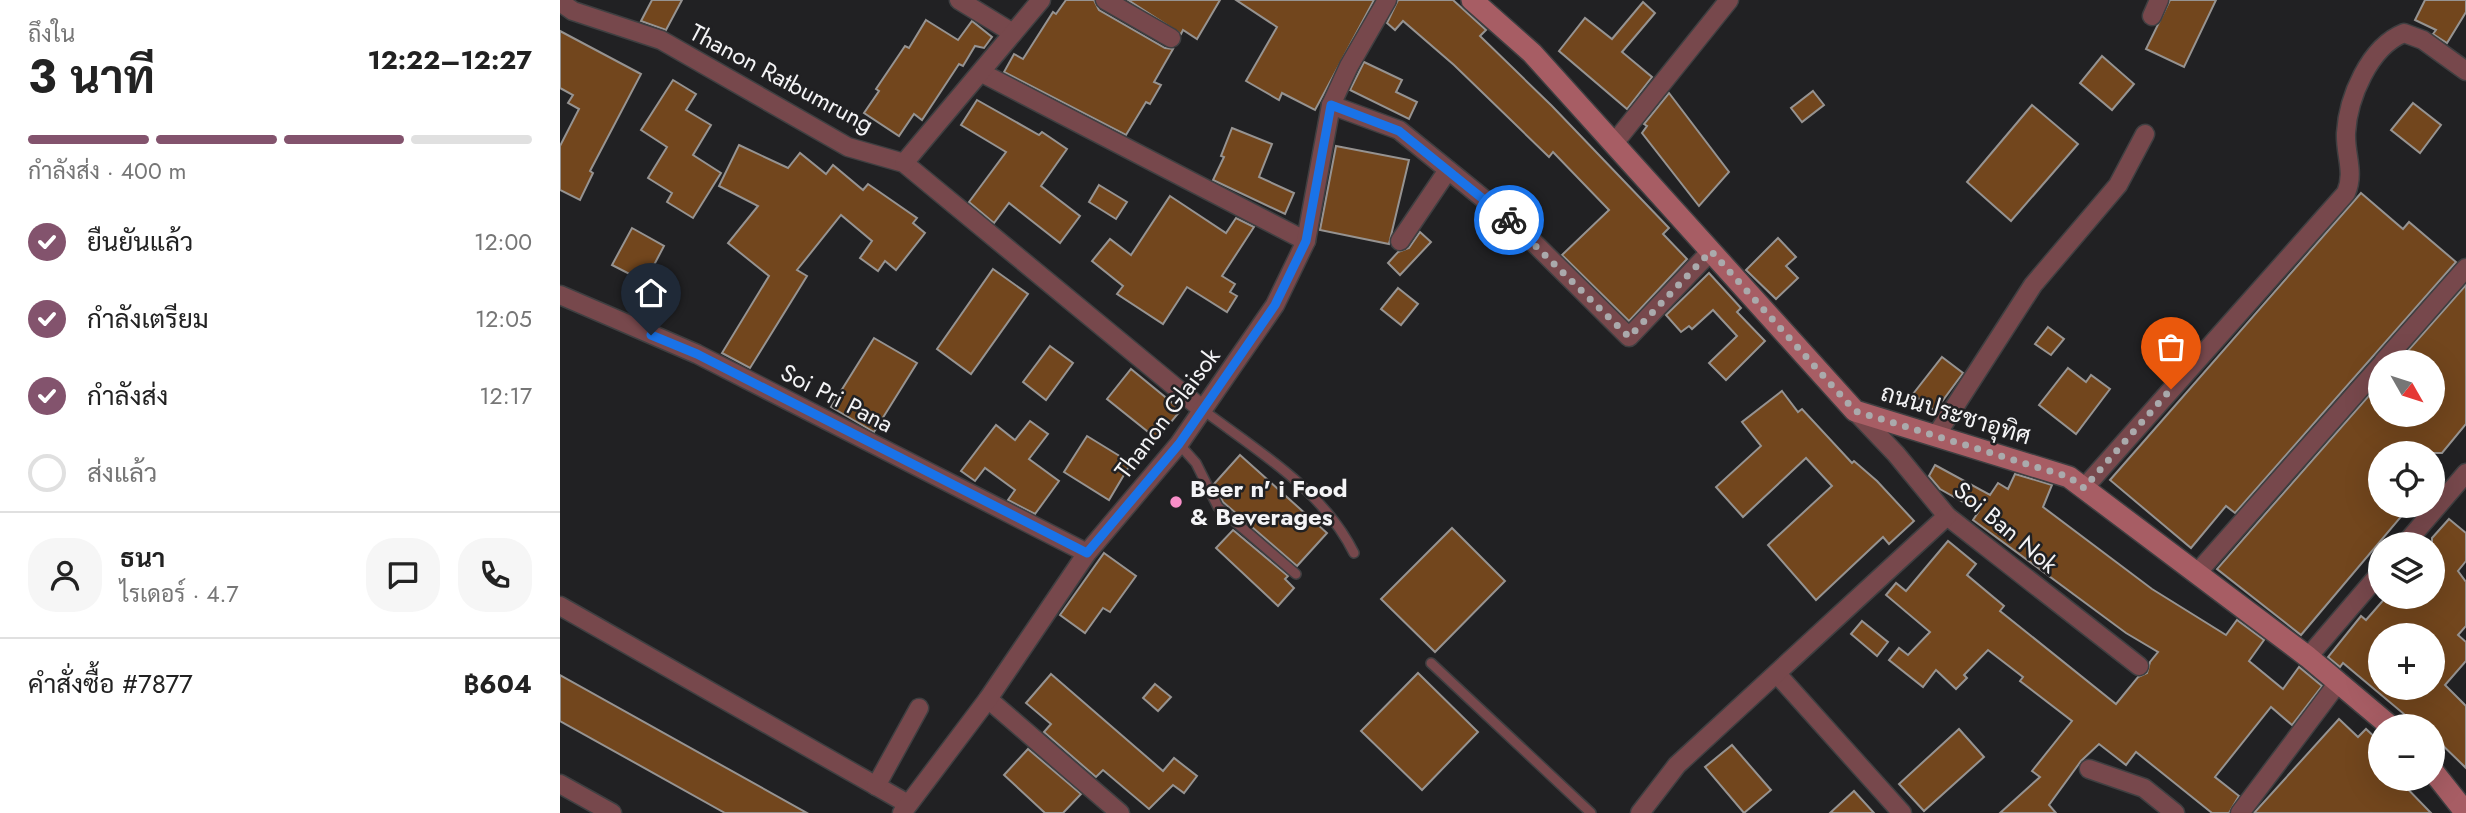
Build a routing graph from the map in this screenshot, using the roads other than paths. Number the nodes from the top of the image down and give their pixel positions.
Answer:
1 (960, 0) edge
2 (1041, 0) edge
3 (1105, 0) edge
4 (1387, 0) edge
5 (1472, 0) edge
6 (1729, 0) edge
7 (570, 4) edge
8 (1013, 33) junction
9 (1171, 38) dead end
10 (2466, 71) edge
11 (982, 73) junction
12 (1331, 105) junction
13 (2145, 134) dead end
14 (1615, 142) junction
15 (904, 163) junction
16 (1448, 170) junction
17 (1306, 241) junction
18 (1400, 241) dead end
19 (1711, 251) junction
20 (2466, 268) edge
21 (560, 295) edge
22 (2393, 350) edge
23 (2368, 379) edge
24 (1203, 410) junction
25 (1855, 411) junction
26 (1937, 434) junction
27 (1179, 444) junction
28 (2466, 473) edge
29 (2084, 488) junction
30 (1947, 516) junction
31 (2415, 532) edge
32 (1087, 553) junction
33 (1354, 553) dead end
34 (2197, 572) junction
35 (1296, 574) dead end
36 (2368, 587) edge
37 (560, 606) edge
38 (2308, 657) junction
39 (1431, 663) dead end
40 (2139, 666) dead end
41 (1777, 674) junction
42 (2337, 684) junction
43 (988, 699) junction
44 (919, 708) dead end
45 (2375, 714) edge
46 (2089, 769) dead end
47 (560, 784) edge
48 (876, 786) junction
49 (2445, 786) edge
50 (905, 809) edge
51 (612, 813) edge
52 (1120, 813) edge
53 (1591, 813) edge
54 (1640, 813) edge
55 (1902, 813) edge
56 (2175, 813) edge
57 (2240, 813) edge
58 (2466, 813) edge

1 - 8 street
2 - 8 street
3 - 9 street
4 - 12 street, Thanon Glaisok
5 - 14 street, ถนนประชาอุทิศ
6 - 14 street
7 - 15 street, Thanon Ratbumrung
8 - 11 street
10 - 29 street
11 - 15 street
11 - 17 street
12 - 16 street
12 - 17 street, Thanon Glaisok
13 - 26 street
14 - 19 street, ถนนประชาอุทิศ
15 - 24 street
16 - 18 street
16 - 19 street
17 - 24 street, Thanon Glaisok
19 - 25 street, ถนนประชาอุทิศ
20 - 22 street
21 - 32 street, Soi Pri Pana
23 - 34 street
24 - 27 street, Thanon Glaisok
24 - 33 lane
25 - 26 street, ถนนประชาอุทิศ
25 - 30 street, Soi Ban Nok
26 - 29 street, ถนนประชาอุทิศ
27 - 32 street, Thanon Glaisok
27 - 35 lane
28 - 31 street
29 - 34 street, ถนนประชาอุทิศ
30 - 40 street, Soi Ban Nok
30 - 41 street
32 - 43 street, Thanon Glaisok
34 - 38 street, ถนนประชาอุทิศ
36 - 38 street
37 - 48 street
38 - 42 street, ถนนประชาอุทิศ
39 - 53 lane
41 - 54 street
41 - 55 street
42 - 45 street, ถนนประชาอุทิศ
42 - 57 street
43 - 50 street, Thanon Glaisok
43 - 52 street
44 - 48 street
46 - 56 street
47 - 51 street
48 - 50 street
49 - 58 street

